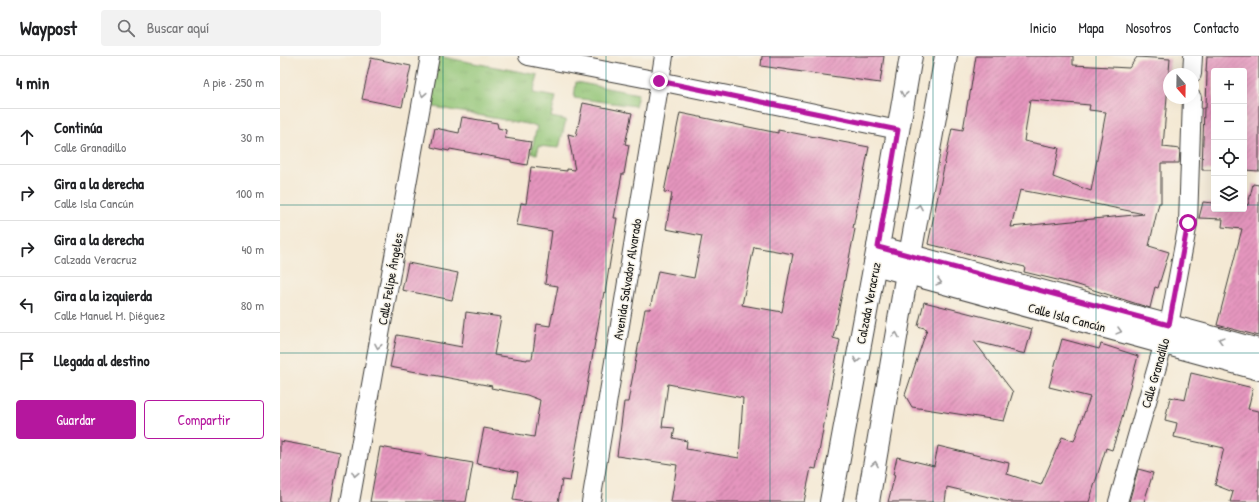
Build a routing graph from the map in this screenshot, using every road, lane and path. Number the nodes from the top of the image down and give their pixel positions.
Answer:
1 (430, 56) edge
2 (528, 56) edge
3 (664, 56) edge
4 (911, 56) edge
5 (946, 56) edge
6 (1193, 56) edge
7 (1192, 68) edge
8 (659, 81) junction
9 (1192, 104) edge
10 (898, 130) junction
11 (876, 255) junction
12 (908, 264) junction
13 (1167, 334) junction
14 (1259, 350) edge
15 (1259, 369) edge
16 (350, 502) edge
17 (592, 502) edge
18 (831, 502) edge
19 (868, 502) edge
20 (1118, 502) edge

1 -> 16 street, Calle Felipe Ángeles
2 - 8 street
3 - 8 street, Avenida Salvador Alvarado
4 -> 10 main road, Calzada Veracruz
12 -> 5 main road
6 - 7 street
8 - 10 street
8 - 17 street, Avenida Salvador Alvarado
9 - 13 street, Calle Granadillo
10 - 11 main road, Calzada Veracruz
11 - 12 main road, Calle Isla Cancún
11 -> 18 main road, Calzada Veracruz
12 - 13 main road, Calle Isla Cancún
19 -> 12 main road
14 -> 13 main road, Calle Isla Cancún
13 - 15 main road, Calle Isla Cancún
13 - 20 street, Calle Granadillo

